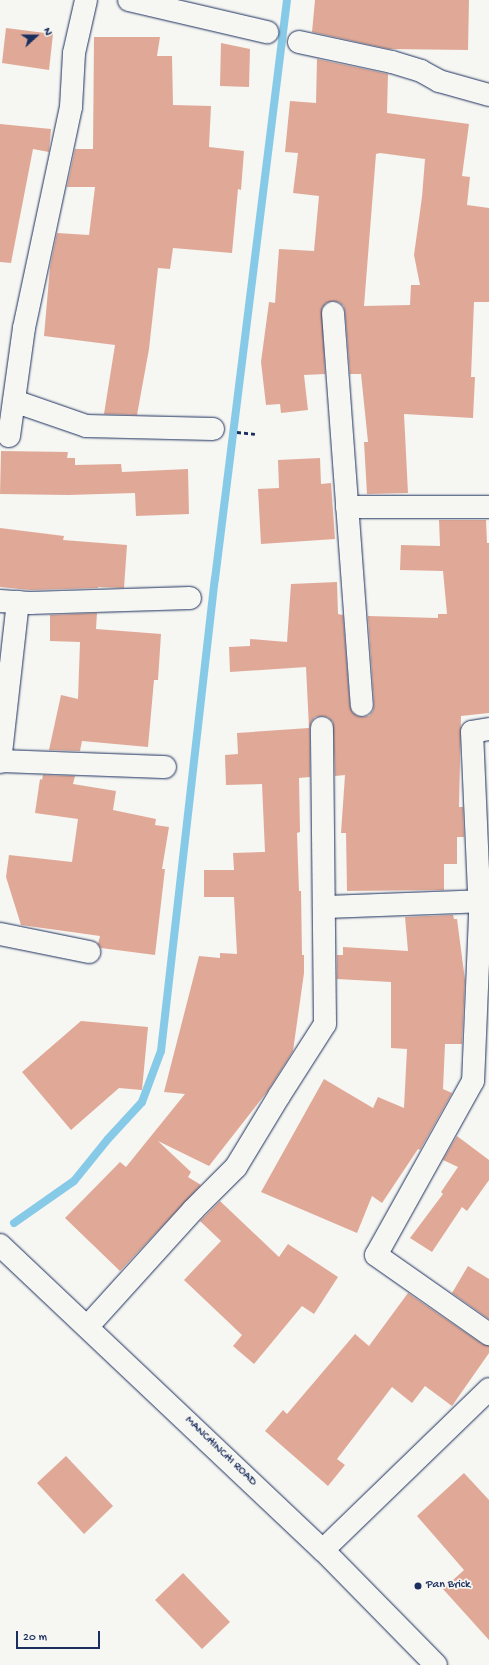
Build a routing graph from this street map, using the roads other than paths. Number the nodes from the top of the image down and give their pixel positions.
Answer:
1 (86, 0) edge
2 (129, 0) edge
3 (267, 32) dead end
4 (299, 42) dead end
5 (489, 95) edge
6 (333, 312) dead end
7 (14, 401) junction
8 (213, 429) dead end
9 (9, 436) dead end
10 (347, 507) junction
11 (489, 507) edge
12 (190, 598) dead end
13 (9, 601) edge
14 (362, 705) dead end
15 (322, 728) dead end
16 (489, 729) edge
17 (1, 761) edge
18 (165, 767) dead end
19 (484, 900) edge
20 (324, 907) junction
21 (0, 934) edge
22 (89, 952) dead end
23 (0, 1245) edge
24 (88, 1326) junction
25 (489, 1334) edge
26 (489, 1388) edge
27 (323, 1550) junction
28 (436, 1665) edge

1 - 7 main road
2 - 3 main road
4 - 5 main road
6 - 10 main road
7 - 8 main road
7 - 9 main road
10 - 11 main road
10 - 14 main road
12 - 13 main road
13 - 17 main road
15 - 20 main road
16 - 19 main road
17 - 18 main road
19 - 20 main road
19 - 25 main road
20 - 24 main road
21 - 22 main road
23 - 24 main road, MANCHINCHI ROAD
24 - 27 main road, MANCHINCHI ROAD
26 - 27 main road
27 - 28 main road, MANCHINCHI ROAD

